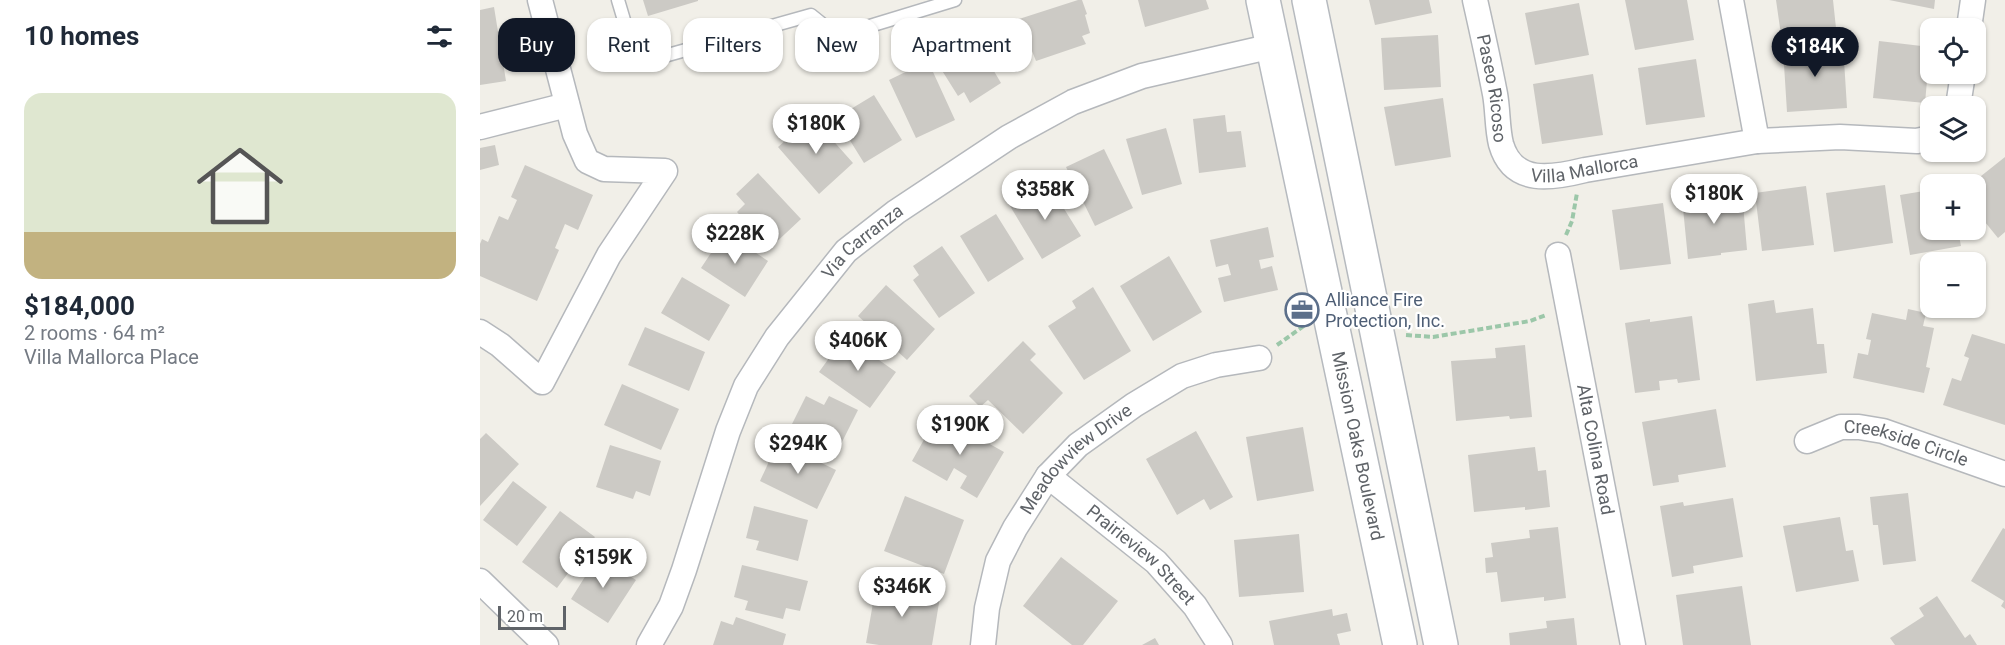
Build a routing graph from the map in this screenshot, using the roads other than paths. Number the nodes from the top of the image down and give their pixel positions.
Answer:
1 (540, 0) edge
2 (618, 0) edge
3 (955, 0) edge
4 (1263, 0) edge
5 (1309, 0) edge
6 (1475, 0) edge
7 (1731, 0) edge
8 (1973, 0) edge
9 (1970, 18) edge
10 (1273, 46) junction
11 (567, 105) junction
12 (480, 127) edge
13 (1920, 140) edge
14 (1757, 141) junction
15 (1520, 172) joint
16 (1558, 255) road end
17 (480, 332) edge
18 (1259, 358) road end
19 (1807, 441) dead end
20 (2005, 474) edge
21 (1048, 476) junction
22 (480, 581) edge
23 (546, 645) edge
24 (650, 645) edge
25 (982, 645) edge
26 (1220, 645) edge
27 (1400, 645) edge
28 (1441, 645) edge
29 (1633, 645) edge

1 - 11 street
2 - 3 lane
4 - 10 main road, Mission Oaks Boulevard
5 - 28 main road
6 - 15 street, Paseo Ricoso
7 - 14 street
8 - 9 street
10 - 24 street, Via Carranza
10 - 27 main road, Mission Oaks Boulevard
11 - 12 street
11 - 17 street
13 - 14 street, Villa Mallorca
14 - 15 street, Villa Mallorca
16 - 29 street, Alta Colina Road
18 - 21 street, Meadowview Drive
19 - 20 street, Creekside Circle
21 - 25 street, Meadowview Drive
21 - 26 street, Prairieview Street
22 - 23 street

